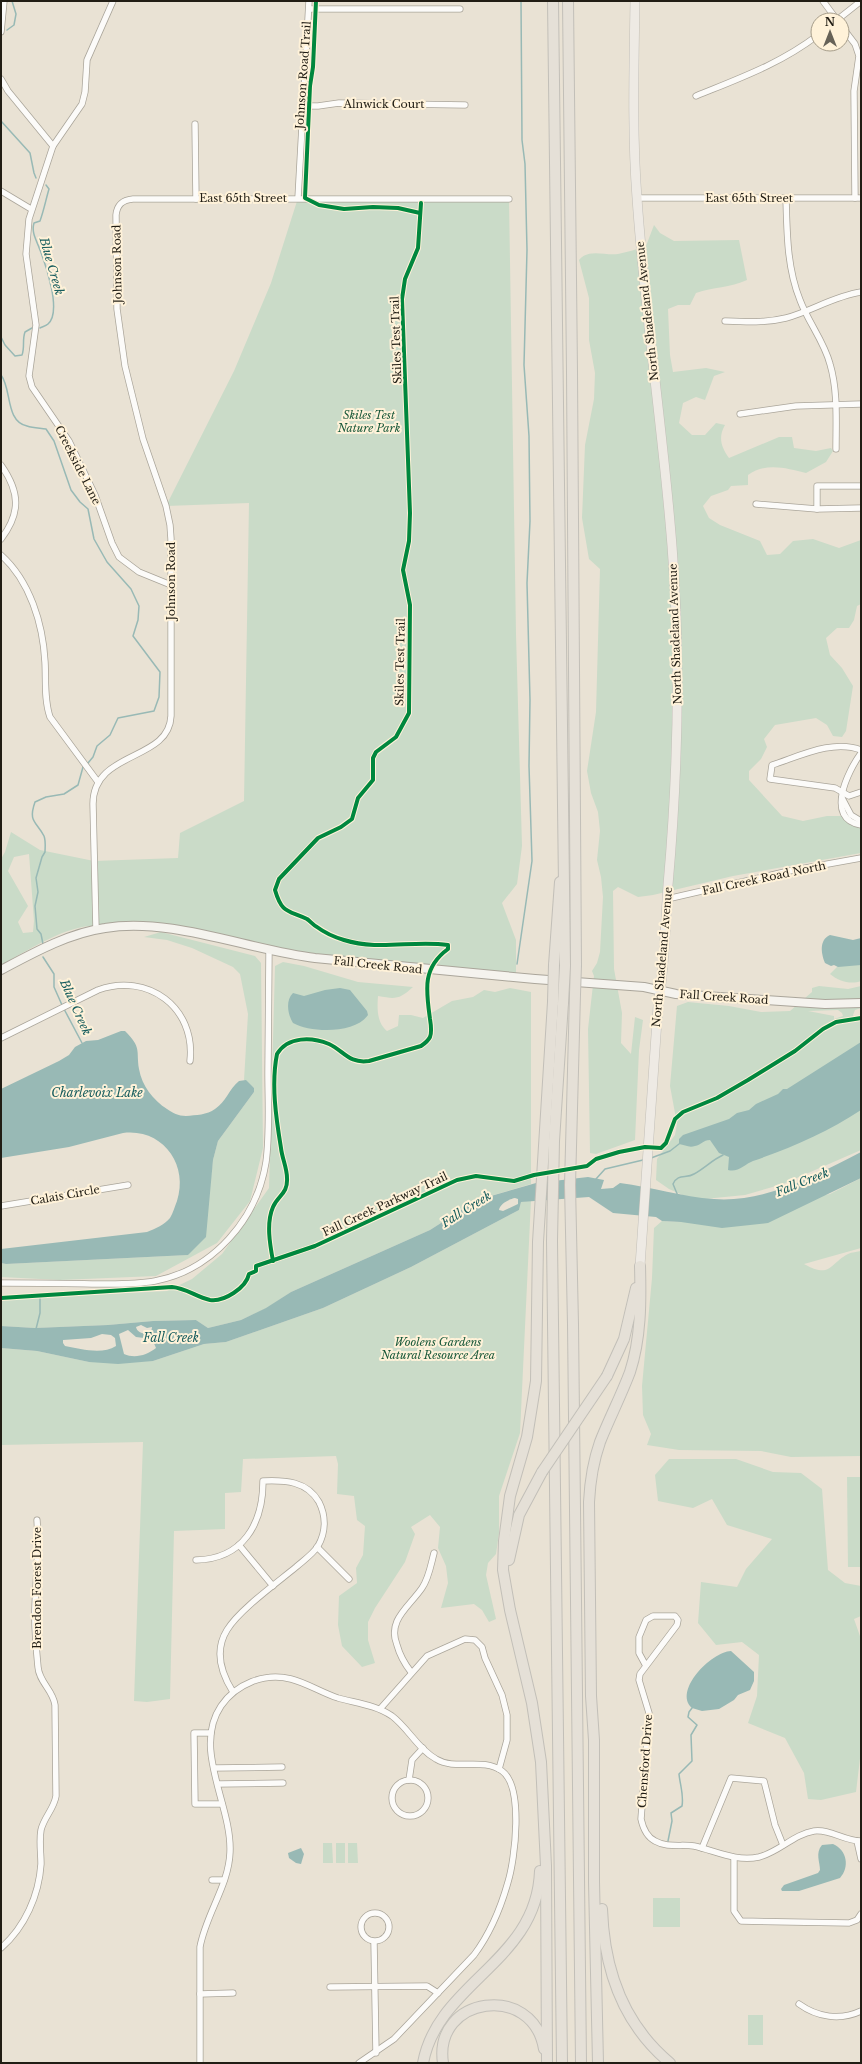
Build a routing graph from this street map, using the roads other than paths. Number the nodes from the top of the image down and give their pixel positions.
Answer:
1 (4, 1) edge
2 (113, 1) edge
3 (309, 1) edge
4 (553, 1) edge
5 (568, 1) edge
6 (635, 1) edge
7 (823, 1) edge
8 (861, 1) edge
9 (309, 9) junction
10 (460, 9) dead end
11 (831, 12) edge
12 (847, 12) edge
13 (1, 32) edge
14 (850, 37) edge
15 (810, 40) edge
16 (1, 79) edge
17 (696, 96) dead end
18 (465, 104) dead end
19 (304, 106) junction
20 (195, 124) dead end
21 (53, 146) junction
22 (1, 191) edge
23 (196, 198) junction
24 (298, 198) junction
25 (637, 198) junction
26 (786, 198) junction
27 (858, 198) edge
28 (510, 199) dead end
29 (121, 202) joint
30 (31, 209) junction
31 (861, 292) edge
32 (805, 311) junction
33 (725, 321) dead end
34 (835, 404) junction
35 (861, 404) edge
36 (740, 414) dead end
37 (836, 449) dead end
38 (1, 465) edge
39 (861, 486) edge
40 (756, 504) dead end
41 (861, 508) edge
42 (817, 509) junction
43 (1, 539) edge
44 (1, 555) edge
45 (171, 585) junction
46 (861, 751) edge
47 (98, 782) junction
48 (861, 792) edge
49 (843, 795) junction
50 (861, 820) edge
51 (861, 825) edge
52 (564, 837) junction
53 (861, 858) edge
54 (667, 899) junction
55 (96, 929) junction
56 (268, 951) junction
57 (1, 970) edge
58 (660, 990) junction
59 (558, 1002) junction
60 (861, 1003) edge
61 (1, 1038) edge
62 (190, 1060) dead end
63 (549, 1141) junction
64 (128, 1184) dead end
65 (1, 1206) edge
66 (640, 1266) junction
67 (1, 1283) edge
68 (37, 1520) dead end
69 (239, 1545) junction
70 (317, 1547) junction
71 (434, 1553) dead end
72 (196, 1560) dead end
73 (349, 1578) dead end
74 (273, 1586) junction
75 (507, 1590) junction
76 (646, 1666) junction
77 (411, 1672) junction
78 (233, 1692) junction
79 (380, 1709) junction
80 (210, 1733) junction
81 (423, 1748) junction
82 (282, 1767) dead end
83 (214, 1768) junction
84 (499, 1769) junction
85 (410, 1780) junction
86 (282, 1783) dead end
87 (218, 1784) junction
88 (222, 1804) junction
89 (543, 1823) junction
90 (859, 1841) edge
91 (595, 1842) junction
92 (783, 1845) junction
93 (702, 1848) junction
94 (734, 1858) junction
95 (861, 1859) edge
96 (212, 1880) dead end
97 (224, 1880) junction
98 (861, 1914) edge
99 (374, 1942) junction
100 (1, 1948) edge
101 (330, 1987) dead end
102 (375, 1987) junction
103 (233, 1993) dead end
104 (438, 1993) junction
105 (200, 1994) junction
106 (799, 2004) dead end
107 (861, 2011) edge
108 (376, 2053) junction
109 (200, 2063) edge
110 (359, 2063) edge
111 (422, 2063) edge
112 (443, 2063) edge
113 (547, 2063) edge
114 (562, 2063) edge
115 (581, 2063) edge
116 (598, 2063) edge
117 (670, 2063) edge

1 - 13 street
2 - 21 street, Creekside Lane
3 - 9 street
4 - 52 highway
5 - 115 highway, bridge
6 - 25 main road, North Shadeland Avenue
7 - 11 street
8 - 12 street
9 - 10 street
9 - 19 street
14 - 27 street
15 - 17 street
16 - 21 street
18 - 19 street, Alnwick Court
19 - 24 street
20 - 23 street
21 - 30 street, Creekside Lane
22 - 30 street
23 - 24 street, East 65th Street
23 - 29 street, East 65th Street
24 - 28 street, East 65th Street
25 - 26 street, East 65th Street
25 - 54 main road, North Shadeland Avenue
26 - 27 street, East 65th Street
26 - 32 street
29 - 45 street, Johnson Road
30 - 45 street, Creekside Lane
31 - 32 street
32 - 33 street
32 - 34 street
34 - 35 street
34 - 36 street
34 - 37 street
38 - 43 street
39 - 42 street
40 - 42 street
41 - 42 street
44 - 47 street
45 - 47 street, Johnson Road
46 - 49 street
46 - 49 street
47 - 55 street, Johnson Road
48 - 49 street
49 - 50 street
49 - 51 street
52 - 59 highway, bridge
52 - 59 highway, bridge
53 - 54 street, Fall Creek Road North
54 - 58 main road, North Shadeland Avenue
55 - 56 main road, Fall Creek Road
55 - 57 main road, Fall Creek Road
56 - 58 main road, Fall Creek Road
56 - 67 street
58 - 60 main road, Fall Creek Road
58 - 66 main road, North Shadeland Avenue
59 - 63 highway
59 - 63 highway
61 - 62 street
63 - 75 highway
63 - 114 highway
64 - 65 street, Calais Circle
66 - 75 highway, bridge
66 - 91 highway
68 - 100 street, Brendon Forest Drive
69 - 70 street
69 - 72 street
69 - 74 street
70 - 73 street
70 - 74 street
71 - 77 street
74 - 78 street
75 - 89 highway
76 - 76 street, Chensford Drive
76 - 93 street, Chensford Drive
77 - 79 street
77 - 84 street
78 - 79 street
78 - 80 street
79 - 81 street
80 - 83 street
80 - 88 street
81 - 84 street
81 - 85 street
82 - 83 street
83 - 87 street
84 - 104 street
85 - 85 street
86 - 87 street
87 - 88 street
88 - 97 street
89 - 111 highway
89 - 113 highway
90 - 92 street
90 - 95 street
91 - 116 highway
91 - 117 highway
92 - 93 street
92 - 94 street
93 - 94 street
94 - 98 street
96 - 97 street
97 - 105 street
99 - 99 street
99 - 102 street
101 - 102 street
102 - 104 street
102 - 108 street
103 - 105 street
104 - 108 street
105 - 109 street
106 - 107 street
108 - 110 street
112 - 113 highway

